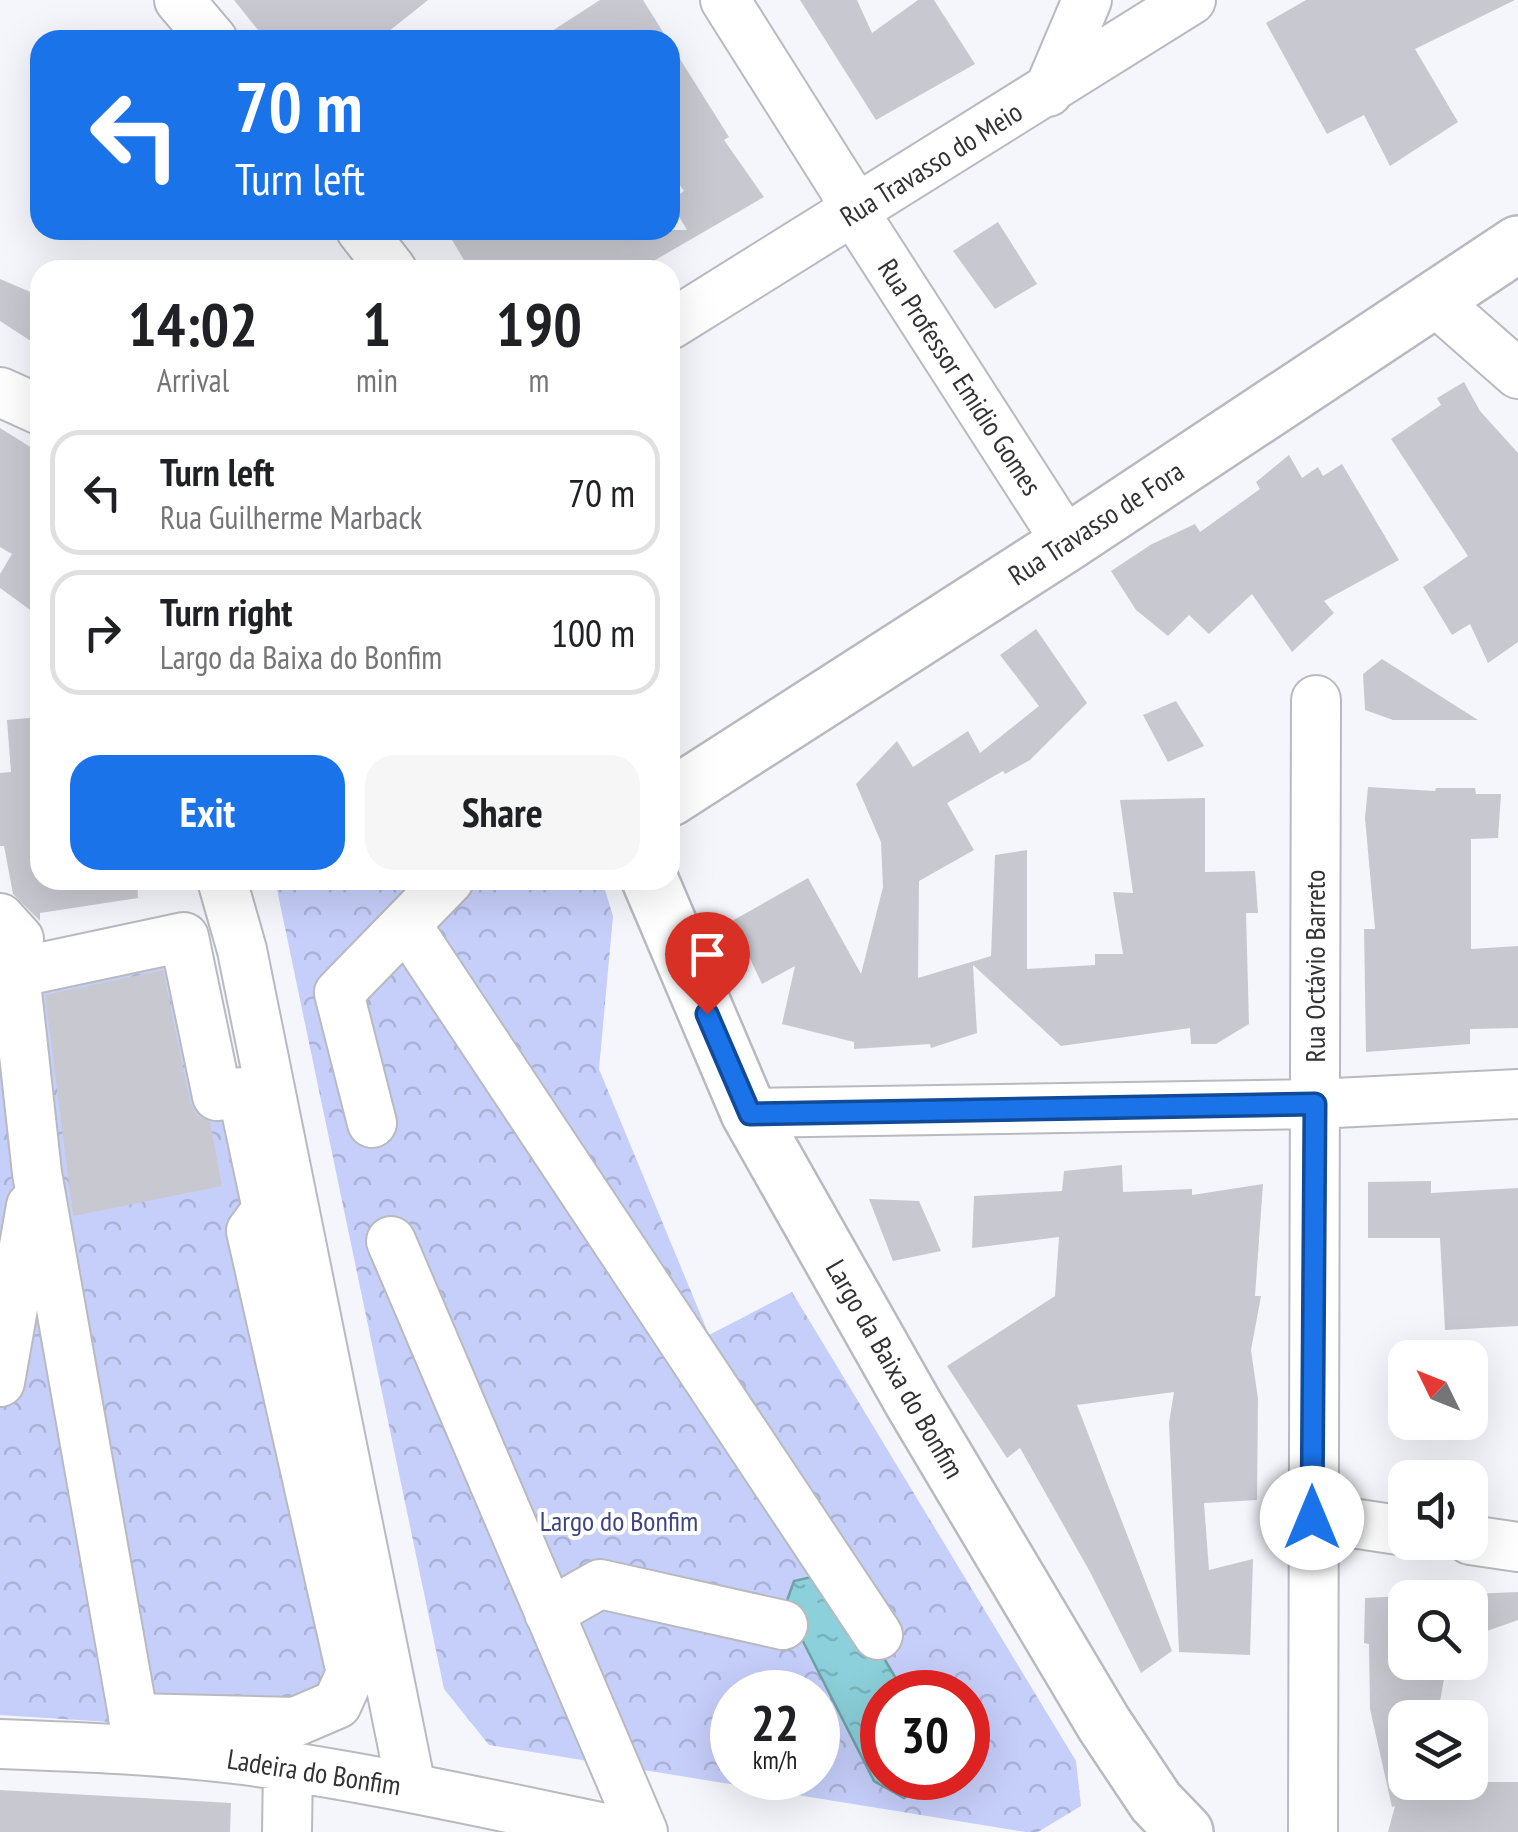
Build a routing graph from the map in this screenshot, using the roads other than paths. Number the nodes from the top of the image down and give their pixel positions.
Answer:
1 (180, 0) edge
2 (725, 0) edge
3 (1087, 0) edge
4 (1184, 2) edge
5 (204, 30) edge
6 (1048, 92) junction
7 (848, 200) junction
8 (369, 240) edge
9 (1518, 244) edge
10 (384, 260) edge
11 (1435, 301) junction
12 (680, 318) edge
13 (1518, 374) edge
14 (0, 392) edge
15 (30, 406) edge
16 (1067, 542) junction
17 (1316, 700) dead end
18 (680, 792) edge
19 (211, 890) edge
20 (226, 890) edge
21 (439, 890) edge
22 (654, 890) edge
23 (406, 924) junction
24 (6, 945) edge
25 (1518, 1094) edge
26 (1315, 1104) junction
27 (750, 1114) junction
28 (372, 1123) dead end
29 (37, 1173) junction
30 (391, 1240) dead end
31 (0, 1382) edge
32 (1312, 1518) junction
33 (1388, 1529) edge
34 (1488, 1543) edge
35 (1518, 1548) edge
36 (550, 1613) junction
37 (783, 1625) dead end
38 (878, 1635) dead end
39 (136, 1734) junction
40 (0, 1744) edge
41 (288, 1767) junction
42 (410, 1787) junction
43 (1162, 1822) edge
44 (287, 1823) edge
45 (624, 1832) edge
46 (643, 1832) edge
47 (1313, 1832) edge

1 - 5 street
2 - 7 street, Rua Professor Emidio Gomes
3 - 6 street
4 - 6 street, Rua Travasso do Meio
6 - 7 street, Rua Travasso do Meio
7 - 12 street, Rua Travasso do Meio
7 - 16 street, Rua Professor Emidio Gomes
8 - 10 street
9 - 11 main road, Rua Travasso de Fora
11 - 13 street
11 - 16 main road, Rua Travasso de Fora
14 - 15 street
16 - 18 main road, Rua Travasso de Fora
17 - 26 street, Rua Octávio Barreto
19 - 24 street
20 - 42 street
21 - 23 street
22 - 27 main road, Largo da Baixa do Bonfim
23 - 28 street
23 - 38 street
25 - 26 street
26 - 27 street
26 - 32 street, Rua Octávio Barreto
27 - 43 main road, Largo da Baixa do Bonfim
29 - 31 street
29 - 39 street
29 - 39 street
30 - 36 street
32 - 33 street
32 - 47 street, Rua Octávio Barreto
34 - 35 street
36 - 37 street
36 - 46 street
39 - 40 street, Ladeira do Bonfim
39 - 41 street, Ladeira do Bonfim
41 - 42 street, Ladeira do Bonfim
41 - 44 street
42 - 45 street, Ladeira do Bonfim

